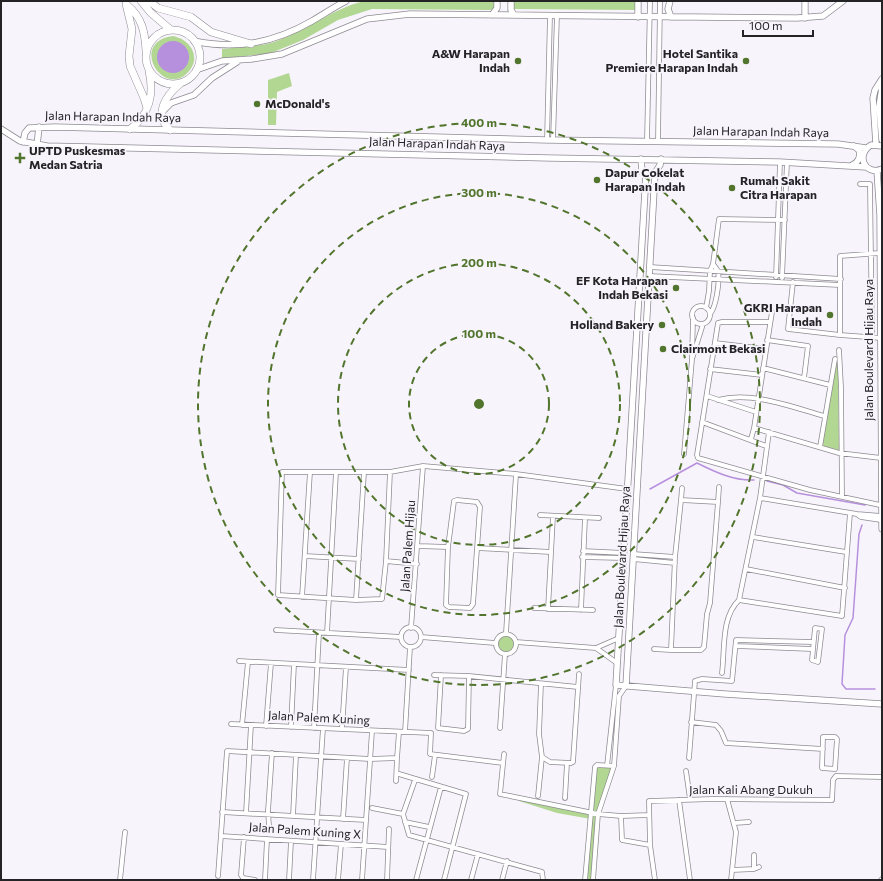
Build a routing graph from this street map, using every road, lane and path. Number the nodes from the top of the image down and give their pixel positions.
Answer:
1 (141, 1) edge
2 (150, 1) edge
3 (346, 1) edge
4 (497, 1) edge
5 (511, 1) edge
6 (638, 1) edge
7 (650, 1) edge
8 (660, 1) edge
9 (670, 1) edge
10 (805, 1) edge
11 (843, 1) edge
12 (126, 2) edge
13 (492, 15) junction
14 (514, 15) junction
15 (550, 15) junction
16 (557, 15) junction
17 (638, 17) junction
18 (650, 17) junction
19 (660, 17) junction
20 (671, 17) junction
21 (805, 18) junction
22 (171, 30) junction
23 (194, 41) junction
24 (251, 44) junction
25 (146, 53) junction
26 (241, 61) junction
27 (148, 68) junction
28 (196, 70) junction
29 (882, 79) edge
30 (183, 82) junction
31 (882, 88) edge
32 (147, 108) junction
33 (162, 114) junction
34 (39, 127) junction
35 (1, 129) edge
36 (130, 129) junction
37 (170, 130) junction
38 (550, 140) junction
39 (882, 140) edge
40 (647, 141) junction
41 (24, 142) junction
42 (658, 142) junction
43 (876, 144) junction
44 (37, 145) junction
45 (853, 146) junction
46 (882, 146) edge
47 (866, 148) junction
48 (641, 159) junction
49 (661, 159) junction
50 (780, 162) junction
51 (787, 162) junction
52 (850, 165) junction
53 (866, 167) junction
54 (880, 170) edge
55 (655, 173) junction
56 (646, 174) junction
57 (860, 184) dead end
58 (778, 220) junction
59 (785, 220) junction
60 (871, 254) junction
61 (880, 257) junction
62 (871, 260) junction
63 (641, 263) junction
64 (713, 264) junction
65 (650, 265) junction
66 (710, 271) junction
67 (718, 272) junction
68 (776, 275) junction
69 (649, 276) junction
70 (782, 276) junction
71 (710, 278) junction
72 (718, 278) junction
73 (840, 279) junction
74 (775, 281) junction
75 (782, 282) junction
76 (793, 282) junction
77 (840, 285) junction
78 (706, 308) junction
79 (772, 312) dead end
80 (710, 314) junction
81 (693, 318) junction
82 (769, 322) junction
83 (703, 324) junction
84 (840, 335) junction
85 (872, 337) junction
86 (881, 338) junction
87 (767, 340) junction
88 (715, 344) junction
89 (766, 349) junction
90 (839, 350) dead end
91 (692, 359) junction
92 (835, 359) dead end
93 (763, 368) junction
94 (710, 369) junction
95 (762, 375) junction
96 (804, 378) junction
97 (830, 385) junction
98 (707, 396) junction
99 (757, 399) junction
100 (718, 400) junction
101 (756, 412) junction
102 (824, 416) junction
103 (702, 422) junction
104 (640, 428) junction
105 (754, 428) junction
106 (631, 431) junction
107 (769, 432) junction
108 (640, 434) junction
109 (751, 439) junction
110 (766, 446) junction
111 (820, 447) junction
112 (841, 453) junction
113 (684, 454) dead end
114 (881, 458) junction
115 (423, 466) junction
116 (310, 472) junction
117 (336, 472) junction
118 (364, 472) junction
119 (390, 472) junction
120 (516, 474) junction
121 (762, 478) junction
122 (881, 486) edge
123 (720, 487) dead end
124 (682, 488) dead end
125 (628, 490) junction
126 (842, 496) junction
127 (760, 498) junction
128 (681, 500) junction
129 (718, 502) junction
130 (880, 505) junction
131 (850, 513) junction
132 (540, 515) dead end
133 (553, 516) junction
134 (585, 518) junction
135 (599, 518) dead end
136 (881, 518) edge
137 (882, 529) edge
138 (753, 537) junction
139 (418, 546) junction
140 (448, 547) junction
141 (477, 548) junction
142 (512, 550) junction
143 (551, 552) junction
144 (846, 552) junction
145 (583, 554) junction
146 (305, 556) junction
147 (624, 556) junction
148 (658, 556) junction
149 (633, 557) junction
150 (675, 557) junction
151 (332, 558) junction
152 (359, 559) junction
153 (386, 561) junction
154 (658, 562) junction
155 (675, 563) junction
156 (417, 564) junction
157 (746, 569) junction
158 (845, 588) junction
159 (302, 597) junction
160 (329, 598) junction
161 (356, 600) junction
162 (739, 600) junction
163 (534, 608) dead end
164 (548, 609) junction
165 (621, 609) junction
166 (582, 610) junction
167 (593, 610) dead end
168 (630, 610) junction
169 (411, 628) junction
170 (276, 630) dead end
171 (319, 633) junction
172 (327, 633) junction
173 (506, 633) junction
174 (401, 637) junction
175 (421, 638) junction
176 (619, 638) junction
177 (516, 642) junction
178 (813, 642) junction
179 (495, 643) junction
180 (736, 646) junction
181 (410, 647) junction
182 (596, 648) junction
183 (654, 649) dead end
184 (812, 649) junction
185 (671, 650) junction
186 (505, 654) junction
187 (239, 662) dead end
188 (248, 662) junction
189 (271, 663) junction
190 (617, 663) junction
191 (294, 664) junction
192 (317, 665) junction
193 (346, 667) junction
194 (409, 670) junction
195 (722, 673) dead end
196 (579, 674) dead end
197 (434, 675) dead end
198 (441, 675) junction
199 (469, 676) junction
200 (503, 679) junction
201 (541, 684) junction
202 (616, 685) junction
203 (626, 686) junction
204 (578, 687) junction
205 (694, 691) junction
206 (882, 704) edge
207 (692, 722) junction
208 (231, 724) dead end
209 (242, 725) junction
210 (251, 725) junction
211 (266, 726) junction
212 (291, 727) junction
213 (314, 728) junction
214 (323, 728) junction
215 (500, 728) dead end
216 (342, 729) junction
217 (372, 731) junction
218 (398, 732) junction
219 (405, 732) junction
220 (823, 749) junction
221 (249, 751) junction
222 (272, 753) junction
223 (296, 754) junction
224 (504, 754) dead end
225 (435, 755) junction
226 (321, 756) junction
227 (542, 757) junction
228 (347, 758) junction
229 (397, 758) junction
230 (689, 758) dead end
231 (370, 759) junction
232 (503, 763) junction
233 (567, 763) junction
234 (607, 766) junction
235 (614, 766) junction
236 (686, 771) dead end
237 (399, 774) dead end
238 (882, 776) edge
239 (432, 777) dead end
240 (415, 780) junction
241 (396, 782) dead end
242 (441, 787) junction
243 (538, 796) dead end
244 (565, 798) dead end
245 (690, 799) junction
246 (727, 799) junction
247 (678, 800) junction
248 (372, 808) dead end
249 (222, 812) junction
250 (592, 812) junction
251 (246, 813) junction
252 (269, 814) junction
253 (403, 814) junction
254 (598, 814) junction
255 (649, 815) junction
256 (293, 816) junction
257 (621, 816) junction
258 (318, 818) junction
259 (343, 819) junction
260 (366, 820) junction
261 (405, 822) junction
262 (750, 822) dead end
263 (734, 823) junction
264 (269, 826) dead end
265 (429, 827) junction
266 (389, 829) dead end
267 (125, 832) dead end
268 (222, 836) junction
269 (244, 837) junction
270 (267, 839) junction
271 (291, 841) junction
272 (426, 841) junction
273 (316, 842) junction
274 (341, 844) junction
275 (364, 845) junction
276 (650, 845) junction
277 (388, 847) junction
278 (452, 847) junction
279 (478, 854) junction
280 (754, 855) dead end
281 (507, 862) junction
282 (759, 867) dead end
283 (754, 869) junction
284 (732, 870) junction
285 (218, 876) dead end
286 (120, 880) edge
287 (255, 880) edge
288 (265, 880) edge
289 (289, 880) edge
290 (313, 880) edge
291 (338, 880) edge
292 (362, 880) edge
293 (386, 880) edge
294 (416, 880) edge
295 (444, 880) edge
296 (472, 880) edge
297 (502, 880) edge
298 (543, 880) edge
299 (585, 880) edge
300 (592, 880) edge
301 (655, 880) edge
302 (690, 880) edge
303 (731, 880) edge

1 - 22 highway
2 - 24 highway
3 - 24 street
4 - 13 street
5 - 14 street
6 - 17 street
7 - 18 street
8 - 19 street
9 - 20 street
10 - 21 street
11 - 21 street
12 - 25 highway
12 - 32 highway
13 - 14 street
13 - 26 street
14 - 15 street
15 - 16 street
15 - 38 street
16 - 17 street
16 - 38 street
17 - 18 street
18 - 19 street
18 - 40 street
19 - 20 street
19 - 42 street
20 - 21 street
22 - 23 highway
22 - 25 highway
23 - 24 street
23 - 28 highway
25 - 27 highway
26 - 28 street
26 - 33 street
27 - 30 highway
27 - 32 highway
28 - 30 highway
29 - 43 street
30 - 33 highway
31 - 39 street
32 - 36 highway
33 - 37 highway
34 - 36 street, Jalan Harapan Indah Raya
34 - 41 street
34 - 44 street, Jalan Harapan Indah Raya
35 - 41 street
36 - 37 street, Jalan Harapan Indah Raya
37 - 38 street, Jalan Harapan Indah Raya
38 - 40 street, Jalan Harapan Indah Raya
40 - 42 street, Jalan Harapan Indah Raya
41 - 44 street
42 - 45 street, Jalan Harapan Indah Raya
43 - 46 street
43 - 47 street
44 - 48 street, Jalan Harapan Indah Raya
45 - 47 street, Jalan Harapan Indah Raya
45 - 52 street
47 - 53 street
48 - 49 street, Jalan Harapan Indah Raya
48 - 56 street
49 - 50 street, Jalan Harapan Indah Raya
49 - 55 street
50 - 51 street, Jalan Harapan Indah Raya
50 - 58 street
51 - 52 street, Jalan Harapan Indah Raya
51 - 59 street
52 - 53 street, Jalan Harapan Indah Raya
53 - 54 street, Jalan Harapan Indah Raya
54 - 61 street, Jalan Boulevard Hijau Raya
55 - 56 street
55 - 65 street, Jalan Boulevard Hijau Raya
56 - 63 street, Jalan Boulevard Hijau Raya
57 - 60 street
58 - 59 street
58 - 64 street
58 - 68 street
59 - 70 street
60 - 61 street
60 - 62 street
60 - 73 street
61 - 62 street
61 - 86 street, Jalan Boulevard Hijau Raya
62 - 85 street
63 - 65 street
63 - 106 street, Jalan Boulevard Hijau Raya
64 - 66 street
64 - 67 street
65 - 66 street
65 - 69 street, Jalan Boulevard Hijau Raya
66 - 67 street
66 - 71 street
67 - 68 street
67 - 72 street
68 - 70 street
68 - 74 street
69 - 71 street
69 - 104 street, Jalan Boulevard Hijau Raya
70 - 73 street
70 - 75 street
71 - 72 street
71 - 78 street
72 - 74 street
72 - 80 street
73 - 77 street
74 - 75 street
75 - 76 street
76 - 77 street
76 - 84 street
77 - 84 street
78 - 80 street
78 - 81 street
79 - 82 street
80 - 83 street
81 - 83 street
81 - 91 street
82 - 87 street
82 - 88 street
83 - 91 street
84 - 85 street
85 - 86 street
86 - 114 street, Jalan Boulevard Hijau Raya
87 - 89 street
87 - 96 street
88 - 89 street
88 - 94 street
89 - 93 street
90 - 112 street
91 - 113 street
92 - 97 street
93 - 95 street
93 - 96 street
94 - 95 street
94 - 98 street
95 - 99 street
96 - 97 street
97 - 102 street
98 - 100 street
98 - 103 street
99 - 100 street
99 - 101 street
99 - 102 street
100 - 101 street
101 - 105 street
102 - 111 street
103 - 109 street
103 - 121 street
104 - 106 street
104 - 108 street, Jalan Boulevard Hijau Raya
105 - 107 street
105 - 109 street
106 - 108 street
106 - 125 street, Jalan Boulevard Hijau Raya
107 - 110 street
107 - 111 street
108 - 149 street, Jalan Boulevard Hijau Raya
109 - 110 street
110 - 121 street
111 - 112 street
112 - 114 street
112 - 126 street
114 - 122 street, Jalan Boulevard Hijau Raya
115 - 119 street
115 - 120 street
115 - 139 street, Jalan Palem Hijau
116 - 117 street
116 - 146 street
116 - 159 street
117 - 118 street
117 - 151 street
118 - 119 street
118 - 152 street
119 - 153 street
120 - 125 street
120 - 142 street
121 - 126 street
121 - 127 street
122 - 130 street, Jalan Boulevard Hijau Raya
123 - 129 street
124 - 128 street
125 - 147 street, Jalan Boulevard Hijau Raya
126 - 130 street
127 - 131 street
127 - 138 street
128 - 129 street
128 - 150 street
129 - 185 street
130 - 136 street, Jalan Boulevard Hijau Raya
131 - 136 street
131 - 144 street
132 - 133 street
133 - 134 street
133 - 143 street
134 - 135 street
134 - 145 street
136 - 137 street, Jalan Boulevard Hijau Raya
138 - 144 street
138 - 157 street
139 - 140 street
139 - 156 street, Jalan Palem Hijau
140 - 141 street
140 - 141 street
141 - 142 street
142 - 143 street
142 - 173 street
143 - 164 street
144 - 158 street
145 - 147 street
145 - 166 street
146 - 151 street
146 - 159 street
147 - 165 street, Jalan Boulevard Hijau Raya
148 - 149 street
148 - 150 street
148 - 154 street
149 - 154 street
149 - 168 street, Jalan Boulevard Hijau Raya
150 - 155 street
151 - 152 street
151 - 160 street
152 - 161 street
153 - 156 street
153 - 161 street
154 - 155 street
155 - 185 street
156 - 169 street, Jalan Palem Hijau
157 - 158 street
157 - 162 street
158 - 162 street
159 - 160 street
160 - 161 street
160 - 172 street
162 - 195 street
163 - 164 street
164 - 166 street
165 - 168 street
165 - 176 street, Jalan Boulevard Hijau Raya
166 - 167 street
168 - 203 street, Jalan Boulevard Hijau Raya
169 - 174 street
169 - 175 street
170 - 171 street
171 - 172 street
171 - 192 street
172 - 174 street
173 - 177 street
173 - 179 street
174 - 181 street
175 - 179 street
175 - 181 street
176 - 182 street
176 - 190 street, Jalan Boulevard Hijau Raya
177 - 182 street
177 - 186 street
178 - 180 street
178 - 184 street
178 - 184 street
179 - 186 street
180 - 184 street
180 - 205 street
181 - 194 street
182 - 190 street
183 - 185 street
186 - 200 street
187 - 188 street
188 - 189 street
188 - 209 street
189 - 191 street
189 - 211 street
190 - 202 street, Jalan Boulevard Hijau Raya
191 - 192 street
191 - 212 street
192 - 193 street
192 - 213 street
193 - 194 street
193 - 216 street
194 - 219 street
196 - 204 street
197 - 198 street
198 - 199 street
198 - 199 street
199 - 200 street
200 - 201 street
200 - 215 street
201 - 204 street
201 - 227 street
202 - 203 street
202 - 234 street
203 - 205 street
203 - 235 street
204 - 233 street
205 - 206 street
205 - 207 street
207 - 220 street
207 - 230 street
208 - 209 street, Jalan Palem Kuning
209 - 210 street, Jalan Palem Kuning
210 - 211 street, Jalan Palem Kuning
210 - 221 street
211 - 212 street, Jalan Palem Kuning
212 - 213 street, Jalan Palem Kuning
213 - 214 street, Jalan Palem Kuning
214 - 216 street, Jalan Palem Kuning
214 - 226 street
216 - 217 street, Jalan Palem Kuning
217 - 218 street, Jalan Palem Kuning
217 - 231 street
218 - 219 street, Jalan Palem Kuning
218 - 229 street
219 - 225 street, Jalan Palem Kuning
220 - 220 street
221 - 222 street
221 - 249 street
221 - 251 street
222 - 223 street
222 - 252 street
223 - 226 street
223 - 256 street
224 - 232 street
225 - 232 street
225 - 239 street
226 - 228 street
226 - 258 street
227 - 233 street
227 - 243 street
228 - 231 street
228 - 259 street
229 - 231 street
229 - 241 street
231 - 260 street
232 - 250 street
233 - 244 street
234 - 235 street
234 - 250 street
235 - 254 street
236 - 245 street
237 - 240 street
238 - 246 street, Jalan Kali Abang Dukuh
240 - 242 street
240 - 253 street
242 - 265 street
242 - 278 street
245 - 246 street, Jalan Kali Abang Dukuh
245 - 247 street, Jalan Kali Abang Dukuh
246 - 263 street
247 - 255 street
247 - 302 street, Jalan Kali Abang Dukuh
248 - 253 street
249 - 251 street
249 - 268 street
250 - 254 street
250 - 299 street
251 - 252 street
252 - 256 street
252 - 264 street
253 - 261 street
254 - 257 street
254 - 300 street
255 - 257 street
255 - 276 street
256 - 258 street
257 - 276 street
258 - 259 street
258 - 273 street
259 - 260 street
260 - 275 street
261 - 265 street
261 - 272 street
262 - 263 street
263 - 284 street
265 - 272 street
266 - 277 street
267 - 286 street
268 - 269 street, Jalan Palem Kuning X
268 - 285 street
269 - 270 street, Jalan Palem Kuning X
269 - 287 street
270 - 271 street, Jalan Palem Kuning X
270 - 288 street
271 - 273 street, Jalan Palem Kuning X
271 - 289 street
272 - 278 street
272 - 294 street
273 - 274 street, Jalan Palem Kuning X
273 - 290 street
274 - 275 street, Jalan Palem Kuning X
274 - 291 street
275 - 277 street, Jalan Palem Kuning X
275 - 292 street
276 - 301 street
277 - 293 street
278 - 279 street
278 - 295 street
279 - 281 street
279 - 296 street
280 - 283 street
281 - 297 street
281 - 298 street
282 - 283 street
283 - 284 street
284 - 303 street

